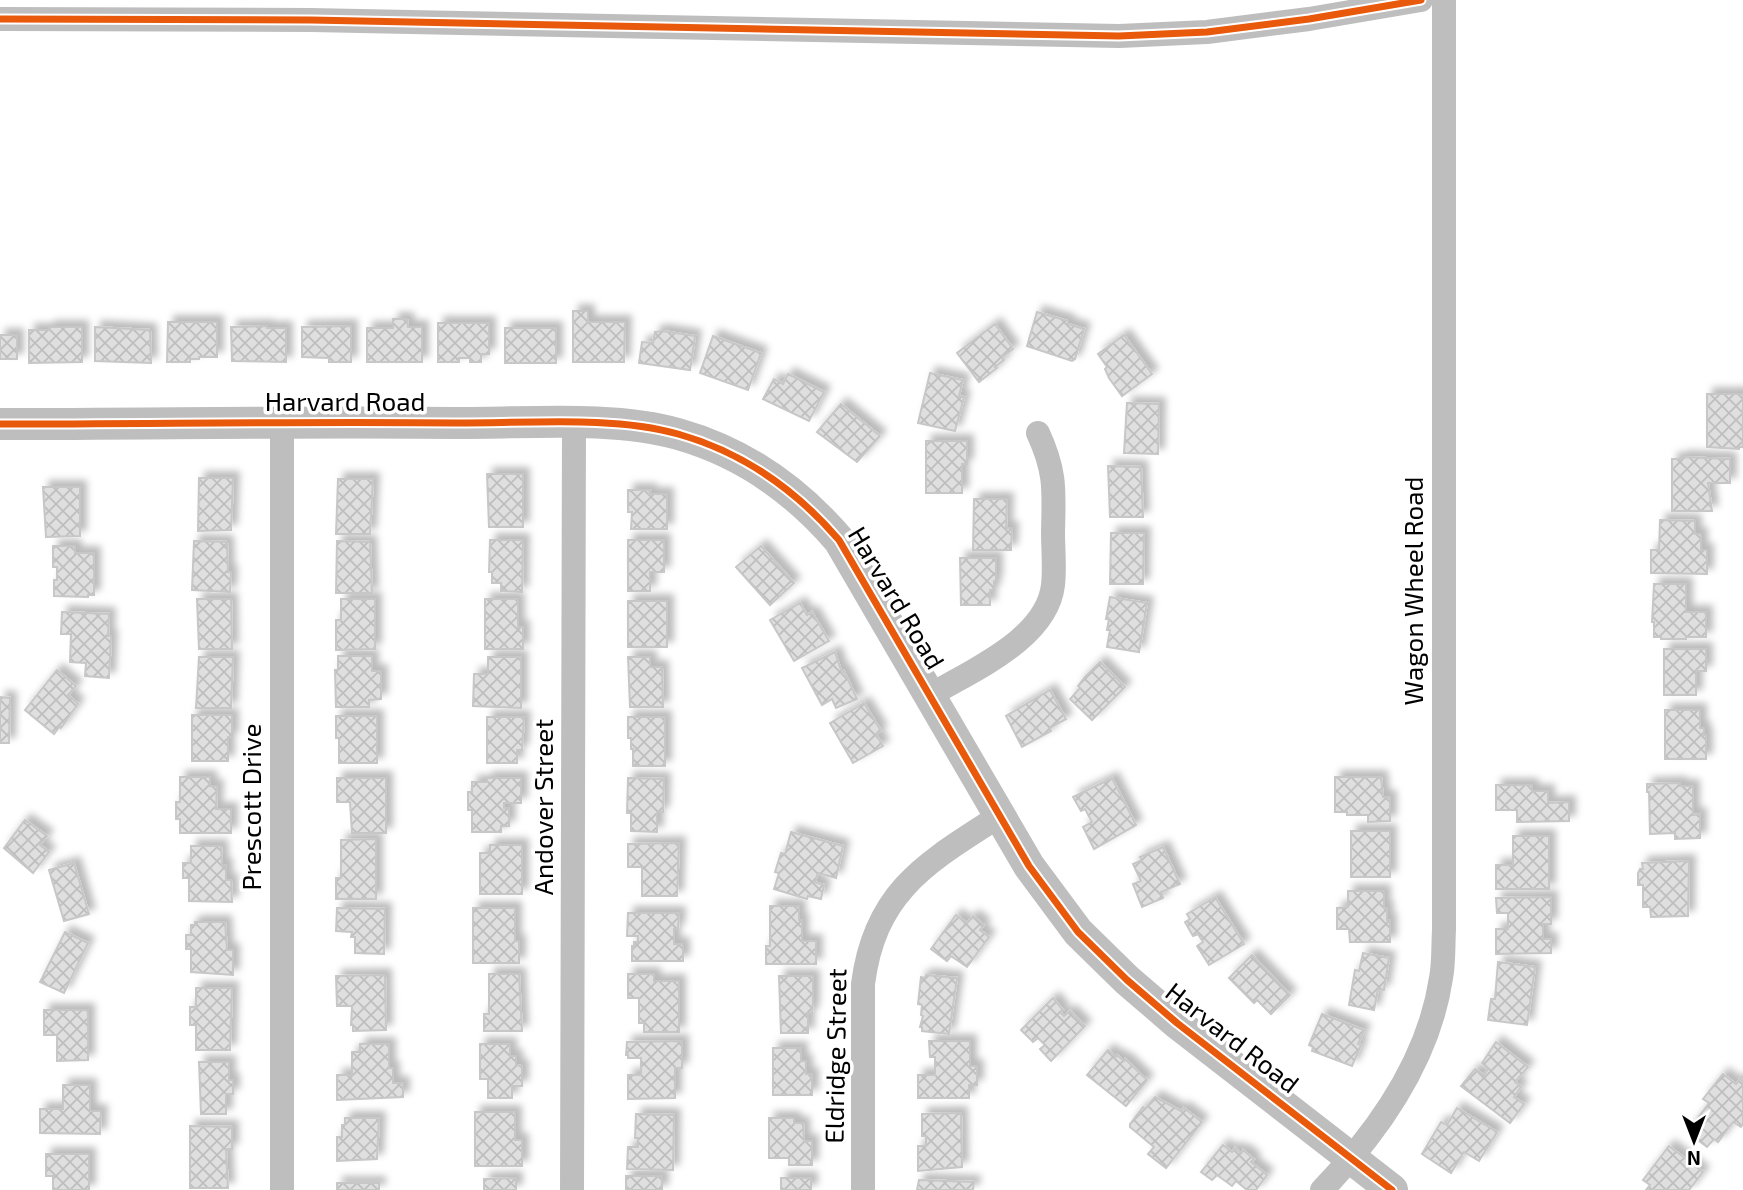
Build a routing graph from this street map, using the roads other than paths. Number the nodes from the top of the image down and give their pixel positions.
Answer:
1 (1421, 0) edge
2 (1444, 0) edge
3 (128, 10) edge
4 (0, 19) edge
5 (282, 423) junction
6 (0, 424) edge
7 (574, 424) junction
8 (1038, 433) dead end
9 (931, 695) junction
10 (1000, 815) junction
11 (1351, 1158) junction
12 (282, 1190) edge
13 (572, 1190) edge
14 (863, 1190) edge
15 (1322, 1190) edge
16 (1392, 1190) edge

1 - 3 street
2 - 11 street, Wagon Wheel Road
3 - 4 street
5 - 6 street, Harvard Road
5 - 7 street, Harvard Road
5 - 12 street, Prescott Drive
7 - 9 street, Harvard Road
7 - 13 street, Andover Street
8 - 9 street
9 - 10 street, Harvard Road
10 - 11 street, Harvard Road
10 - 14 street, Eldridge Street
11 - 15 street, Wagon Wheel Road
11 - 16 street, Harvard Road

